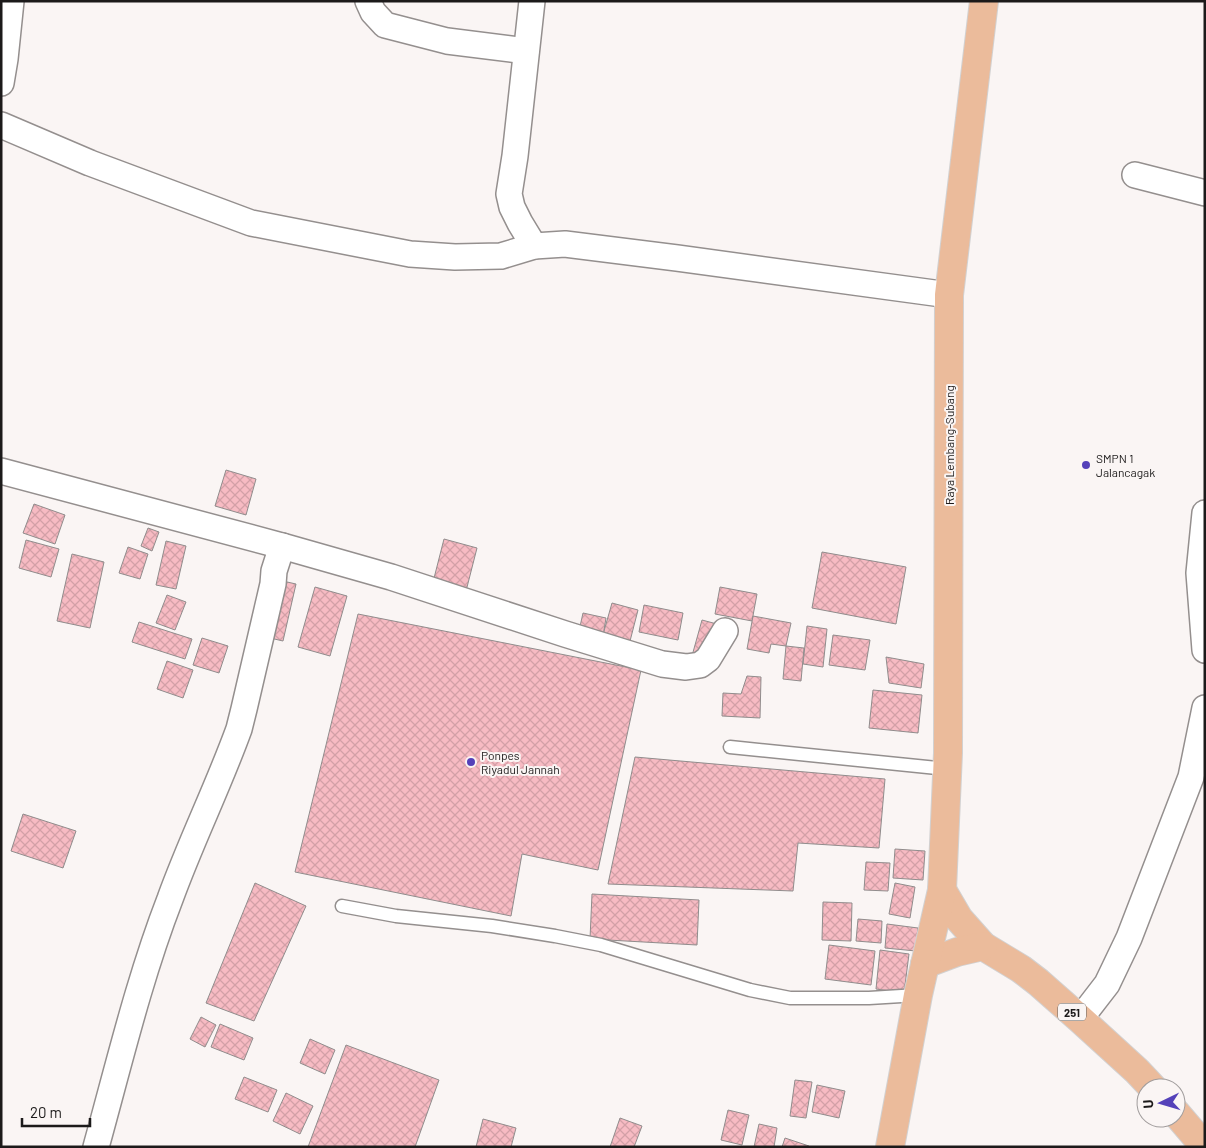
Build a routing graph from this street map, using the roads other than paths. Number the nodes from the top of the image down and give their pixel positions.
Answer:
1 (10, 1) edge
2 (368, 1) edge
3 (532, 1) edge
4 (984, 1) edge
5 (526, 51) junction
6 (1, 83) edge
7 (1, 125) edge
8 (1135, 175) dead end
9 (1205, 193) edge
10 (534, 246) junction
11 (949, 295) junction
12 (1, 471) edge
13 (1205, 513) edge
14 (282, 546) junction
15 (725, 631) dead end
16 (1205, 650) edge
17 (1205, 708) edge
18 (730, 747) dead end
19 (947, 769) junction
20 (942, 890) junction
21 (342, 906) dead end
22 (983, 946) junction
23 (925, 964) junction
24 (918, 995) junction
25 (1080, 1019) junction
26 (1144, 1078) edge
27 (1186, 1125) edge
28 (96, 1147) edge
29 (890, 1147) edge
30 (1205, 1147) edge

1 - 6 street
2 - 5 street
3 - 5 street
4 - 11 main road, Raya Lembang-Subang
5 - 10 street
7 - 10 street
8 - 9 street
10 - 11 street
11 - 19 main road, Raya Lembang-Subang
12 - 14 street
13 - 16 street
14 - 15 street
14 - 28 street
17 - 25 street
18 - 19 lane
19 - 20 main road, Raya Lembang-Subang
20 - 22 main road
20 - 23 main road, Raya Lembang-Subang
21 - 24 lane
22 - 23 main road
22 - 25 main road, 251
23 - 24 main road, Raya Lembang-Subang
24 - 29 main road, Raya Lembang-Subang
25 - 26 main road, 251
27 - 30 main road

